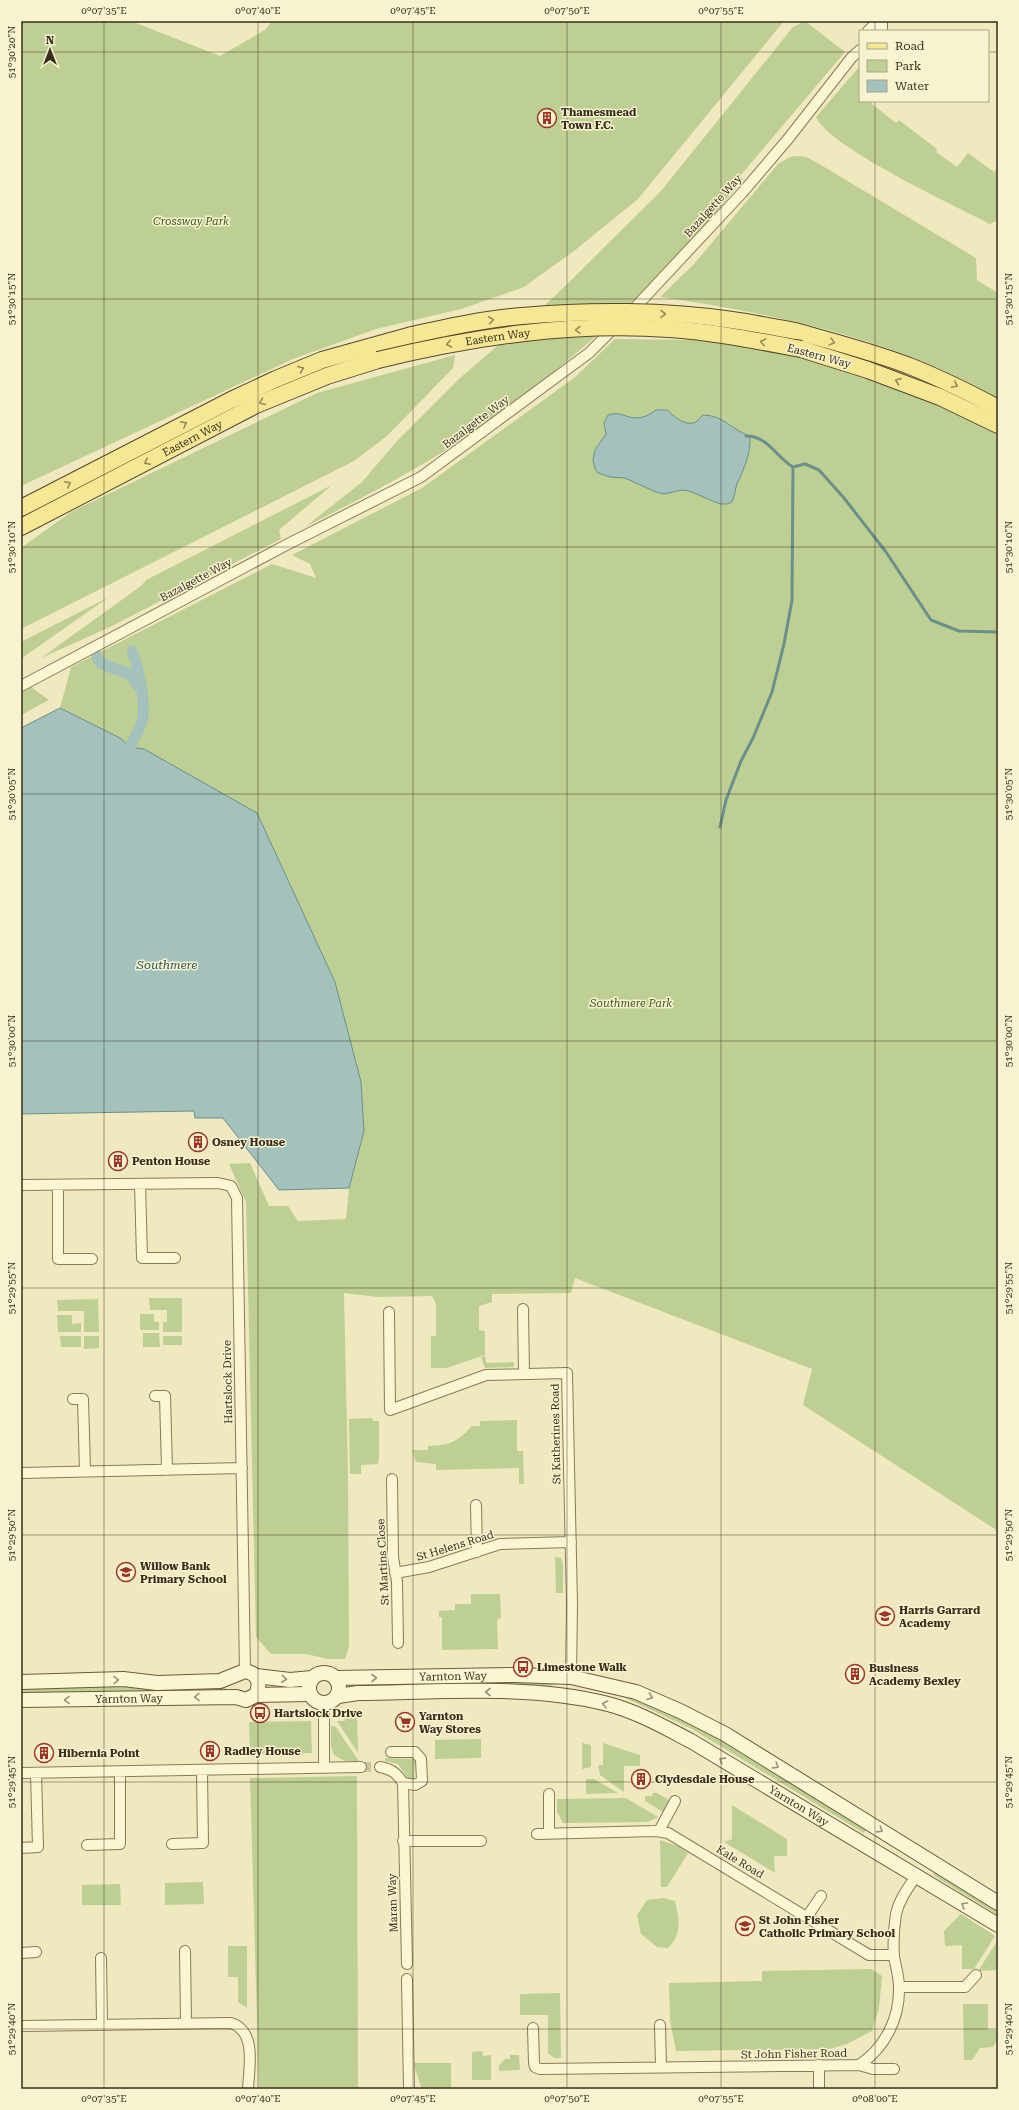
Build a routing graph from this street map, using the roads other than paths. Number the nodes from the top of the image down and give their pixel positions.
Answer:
1 (869, 30) edge
2 (882, 30) edge
3 (858, 51) edge
4 (998, 408) edge
5 (998, 425) edge
6 (46, 495) junction
7 (21, 504) edge
8 (21, 508) edge
9 (55, 510) junction
10 (21, 527) edge
11 (21, 532) edge
12 (21, 686) edge
13 (140, 1184) junction
14 (21, 1185) edge
15 (58, 1185) junction
16 (175, 1258) dead end
17 (92, 1259) dead end
18 (523, 1309) dead end
19 (389, 1312) dead end
20 (524, 1374) junction
21 (155, 1396) dead end
22 (73, 1399) dead end
23 (242, 1468) junction
24 (167, 1470) junction
25 (85, 1472) junction
26 (21, 1473) edge
27 (392, 1479) dead end
28 (476, 1506) dead end
29 (571, 1542) junction
30 (477, 1552) junction
31 (395, 1573) junction
32 (398, 1643) dead end
33 (245, 1674) junction
34 (312, 1678) junction
35 (335, 1678) junction
36 (571, 1678) junction
37 (21, 1682) edge
38 (309, 1694) junction
39 (256, 1695) junction
40 (338, 1696) junction
41 (569, 1696) junction
42 (236, 1697) junction
43 (21, 1700) edge
44 (324, 1704) junction
45 (392, 1752) dead end
46 (361, 1767) tunnel mouth
47 (380, 1767) tunnel mouth
48 (324, 1768) junction
49 (202, 1771) junction
50 (120, 1772) junction
51 (21, 1773) edge
52 (36, 1773) junction
53 (403, 1783) junction
54 (549, 1794) dead end
55 (675, 1802) dead end
56 (659, 1831) junction
57 (549, 1833) junction
58 (537, 1834) dead end
59 (481, 1841) dead end
60 (403, 1842) junction
61 (87, 1844) dead end
62 (172, 1844) dead end
63 (21, 1848) edge
64 (928, 1859) junction
65 (916, 1876) junction
66 (821, 1896) dead end
67 (998, 1903) edge
68 (807, 1918) junction
69 (998, 1925) edge
70 (185, 1951) dead end
71 (36, 1952) dead end
72 (21, 1953) edge
73 (894, 1955) junction
74 (101, 1958) dead end
75 (407, 1964) dead end
76 (976, 1975) dead end
77 (407, 1979) dead end
78 (899, 1987) junction
79 (186, 2023) junction
80 (102, 2024) junction
81 (660, 2025) dead end
82 (21, 2026) edge
83 (534, 2028) dead end
84 (819, 2065) junction
85 (859, 2065) junction
86 (661, 2067) junction
87 (894, 2069) dead end
88 (248, 2089) edge
89 (409, 2089) edge
90 (819, 2089) edge

1 - 2 street
3 - 12 street, Bazalgette Way
6 -> 4 main road, Eastern Way, bridge
5 -> 9 main road, Eastern Way, bridge
6 - 7 main road
6 - 8 main road, Eastern Way
9 - 10 main road, Eastern Way
9 - 11 main road
13 - 15 street, Hartslock Drive
13 - 16 street
13 - 23 street, Hartslock Drive
14 - 15 street, Hartslock Drive
15 - 17 street
18 - 20 street
19 - 20 street, St Katherines Road
20 - 29 street, St Katherines Road
21 - 24 street
22 - 25 street
23 - 24 street
23 - 33 street, Hartslock Drive
24 - 25 street
25 - 26 street
27 - 31 street, St Martins Close
28 - 30 street
29 - 30 street, St Helens Road
29 - 36 street, St Katherines Road
30 - 31 street, St Helens Road
31 - 32 street, St Martins Close
33 -> 34 street, Yarnton Way
37 -> 33 street, Yarnton Way
33 - 39 street
33 - 42 street
34 - 35 street, Yarnton Way
34 - 38 street
35 -> 36 street, Yarnton Way
35 - 40 street
36 - 41 street
36 -> 64 street, Yarnton Way
38 - 39 street, Yarnton Way
38 - 44 street
39 - 42 street, Yarnton Way
41 -> 40 street, Yarnton Way
40 - 44 street, Yarnton Way
65 -> 41 street, Yarnton Way
42 -> 43 street, Yarnton Way
44 - 48 street
45 - 53 street
46 - 48 street
47 - 53 street
48 - 49 street
49 - 50 street
49 - 62 street
50 - 52 street
50 - 61 street
51 - 52 street
52 - 63 street
53 - 60 street, Maran Way
54 - 57 street
55 - 56 street
56 - 57 street, Kale Road
56 - 68 street, Kale Road
57 - 58 street, Kale Road
59 - 60 street
60 - 75 street, Maran Way
64 - 65 street
64 - 67 street, Yarnton Way
69 -> 65 street, Yarnton Way
65 - 73 street, St John Fisher Road
66 - 68 street
68 - 73 street, Kale Road
70 - 79 street
71 - 72 street
73 - 78 street, St John Fisher Road
74 - 80 street
76 - 78 street
77 - 89 street
78 - 85 street, St John Fisher Road
79 - 80 street
79 - 88 street
80 - 82 street
81 - 86 street
83 - 86 street, St John Fisher Road
84 - 85 street, St John Fisher Road
84 - 86 street, St John Fisher Road
84 - 90 street
85 - 87 street

